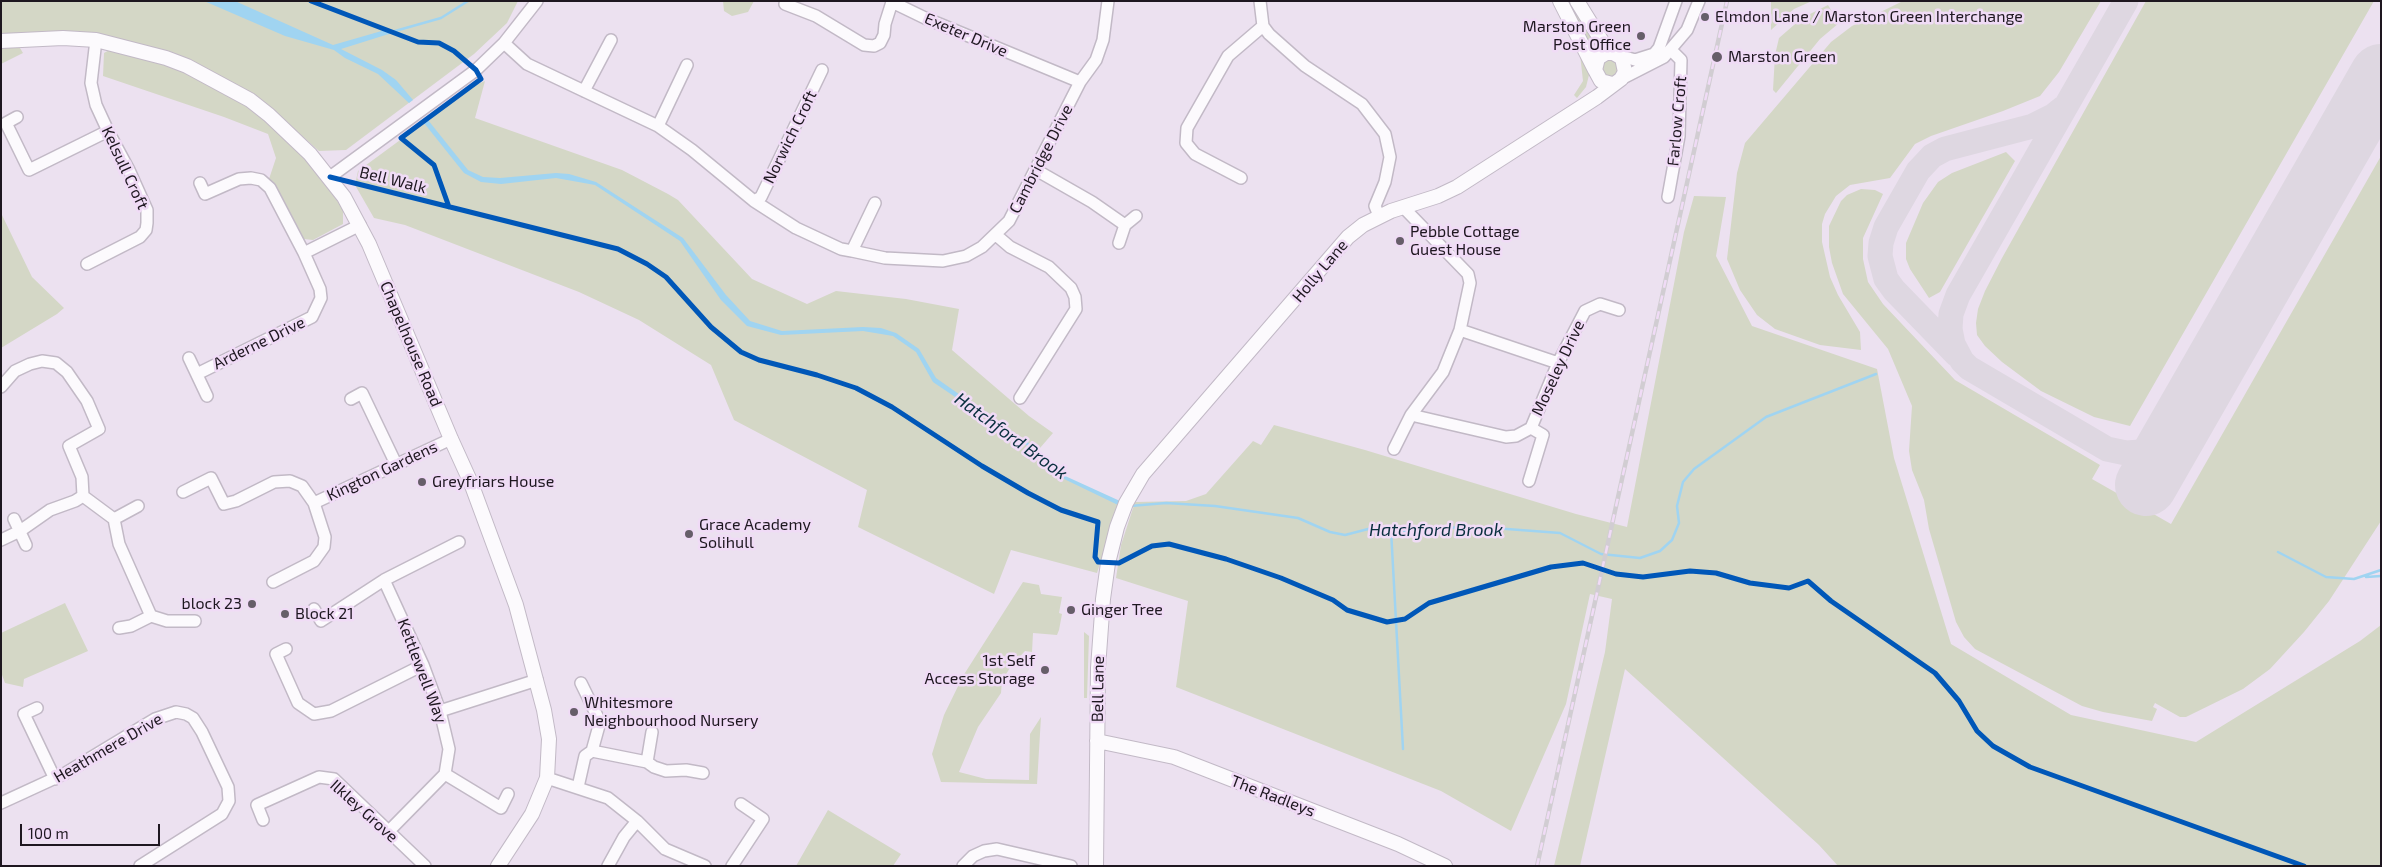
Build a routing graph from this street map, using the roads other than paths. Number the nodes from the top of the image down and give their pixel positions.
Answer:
1 (537, 1) edge
2 (1108, 1) edge
3 (1260, 1) edge
4 (1560, 1) edge
5 (1676, 1) edge
6 (1699, 1) edge
7 (1581, 3) edge
8 (785, 4) dead end
9 (1263, 26) junction
10 (96, 40) junction
11 (611, 40) dead end
12 (1, 41) edge
13 (504, 43) junction
14 (1671, 50) junction
15 (1615, 54) junction
16 (687, 65) dead end
17 (822, 70) dead end
18 (1595, 73) junction
19 (1617, 81) junction
20 (1080, 82) junction
21 (584, 90) junction
22 (1572, 111) junction
23 (17, 117) dead end
24 (658, 126) junction
25 (108, 131) junction
26 (1036, 170) junction
27 (330, 177) junction
28 (1241, 178) dead end
29 (200, 184) dead end
30 (1668, 197) dead end
31 (754, 201) junction
32 (875, 203) dead end
33 (1403, 207) junction
34 (1136, 216) dead end
35 (1380, 216) junction
36 (360, 225) junction
37 (1125, 225) junction
38 (996, 235) junction
39 (1119, 243) dead end
40 (852, 251) junction
41 (304, 254) junction
42 (87, 264) dead end
43 (1619, 310) dead end
44 (1460, 330) junction
45 (188, 358) dead end
46 (1558, 363) junction
47 (197, 374) junction
48 (1, 387) edge
49 (207, 396) dead end
50 (1020, 398) dead end
51 (350, 399) dead end
52 (1411, 415) junction
53 (1531, 428) junction
54 (450, 439) junction
55 (1394, 449) dead end
56 (396, 464) junction
57 (1529, 480) dead end
58 (184, 492) dead end
59 (83, 496) junction
60 (314, 503) junction
61 (138, 506) dead end
62 (1124, 509) joint
63 (14, 519) dead end
64 (114, 519) junction
65 (20, 532) junction
66 (1, 540) edge
67 (459, 542) dead end
68 (26, 545) dead end
69 (384, 580) junction
70 (273, 582) dead end
71 (314, 608) dead end
72 (151, 616) junction
73 (195, 621) dead end
74 (119, 628) dead end
75 (286, 649) dead end
76 (423, 665) junction
77 (537, 680) junction
78 (580, 683) dead end
79 (36, 708) dead end
80 (440, 711) junction
81 (652, 732) dead end
82 (1097, 741) junction
83 (592, 750) junction
84 (647, 762) junction
85 (703, 773) dead end
86 (445, 774) junction
87 (547, 778) junction
88 (55, 779) junction
89 (578, 787) junction
90 (508, 794) dead end
91 (1, 803) edge
92 (741, 804) dead end
93 (263, 820) dead end
94 (637, 821) junction
95 (388, 832) junction
96 (140, 866) edge
97 (425, 866) edge
98 (498, 866) edge
99 (608, 866) edge
100 (705, 866) edge
101 (732, 866) edge
102 (963, 866) edge
103 (1071, 866) edge
104 (1096, 866) edge
105 (1445, 866) edge

1 - 13 street
2 - 20 street, Cambridge Drive
3 - 9 street
4 - 18 street
5 - 15 street
6 - 14 street
7 - 15 street
8 - 20 street, Exeter Drive
9 - 28 street
9 - 35 street
10 - 12 street, Chapelhouse Road
10 - 25 street, Kelsull Croft
10 - 27 street, Chapelhouse Road
11 - 21 street
13 - 21 street, Cambridge Drive
13 - 27 street
14 - 19 street
14 - 30 street, Farlow Croft
15 - 18 street, Holly Lane
15 - 19 street
16 - 24 street
17 - 31 street, Norwich Croft
18 - 19 street
18 - 22 street, Holly Lane
19 - 22 street, Holly Lane
20 - 26 street, Cambridge Drive
21 - 24 street, Cambridge Drive
22 - 33 street, Holly Lane
23 - 25 street
24 - 31 street, Cambridge Drive
25 - 42 street, Kelsull Croft
26 - 37 street
26 - 38 street, Cambridge Drive
27 - 36 street, Chapelhouse Road
29 - 41 street, Arderne Drive
31 - 40 street, Cambridge Drive
32 - 40 street
33 - 35 street, Holly Lane
33 - 44 street
34 - 37 street
35 - 62 street, Holly Lane
36 - 41 street
36 - 54 street, Chapelhouse Road
37 - 39 street
38 - 40 street, Cambridge Drive
38 - 50 street
41 - 47 street, Arderne Drive
43 - 46 street, Moseley Drive
44 - 46 street
44 - 52 street
45 - 47 street, Arderne Drive
46 - 53 street, Moseley Drive
47 - 49 street, Arderne Drive
48 - 59 street
51 - 56 street
52 - 53 street, Moseley Drive
52 - 55 street
53 - 57 street
54 - 56 street, Kington Gardens
54 - 77 street, Chapelhouse Road
56 - 60 street, Kington Gardens
58 - 60 street, Kington Gardens
59 - 64 street
59 - 65 street
60 - 70 street, Kington Gardens
61 - 64 street
62 - 82 street, Bell Lane
63 - 65 street
64 - 72 street
65 - 66 street
65 - 68 street
67 - 69 street
69 - 71 street
69 - 76 street, Kettlewell Way
72 - 73 street
72 - 74 street
75 - 76 street
76 - 80 street, Kettlewell Way
77 - 80 street
77 - 87 street, Chapelhouse Road
78 - 83 street
79 - 88 street
80 - 86 street, Kettlewell Way
81 - 84 street
82 - 104 street, Bell Lane
82 - 105 street, The Radleys
83 - 84 street
83 - 89 street
84 - 85 street
86 - 90 street
86 - 95 street
87 - 89 street
87 - 98 street, Chapelhouse Road
88 - 91 street, Heathmere Drive
88 - 96 street, Heathmere Drive
89 - 94 street
92 - 101 street
93 - 95 street, Ilkley Grove
94 - 99 street
94 - 100 street
95 - 97 street, Ilkley Grove
102 - 103 street

